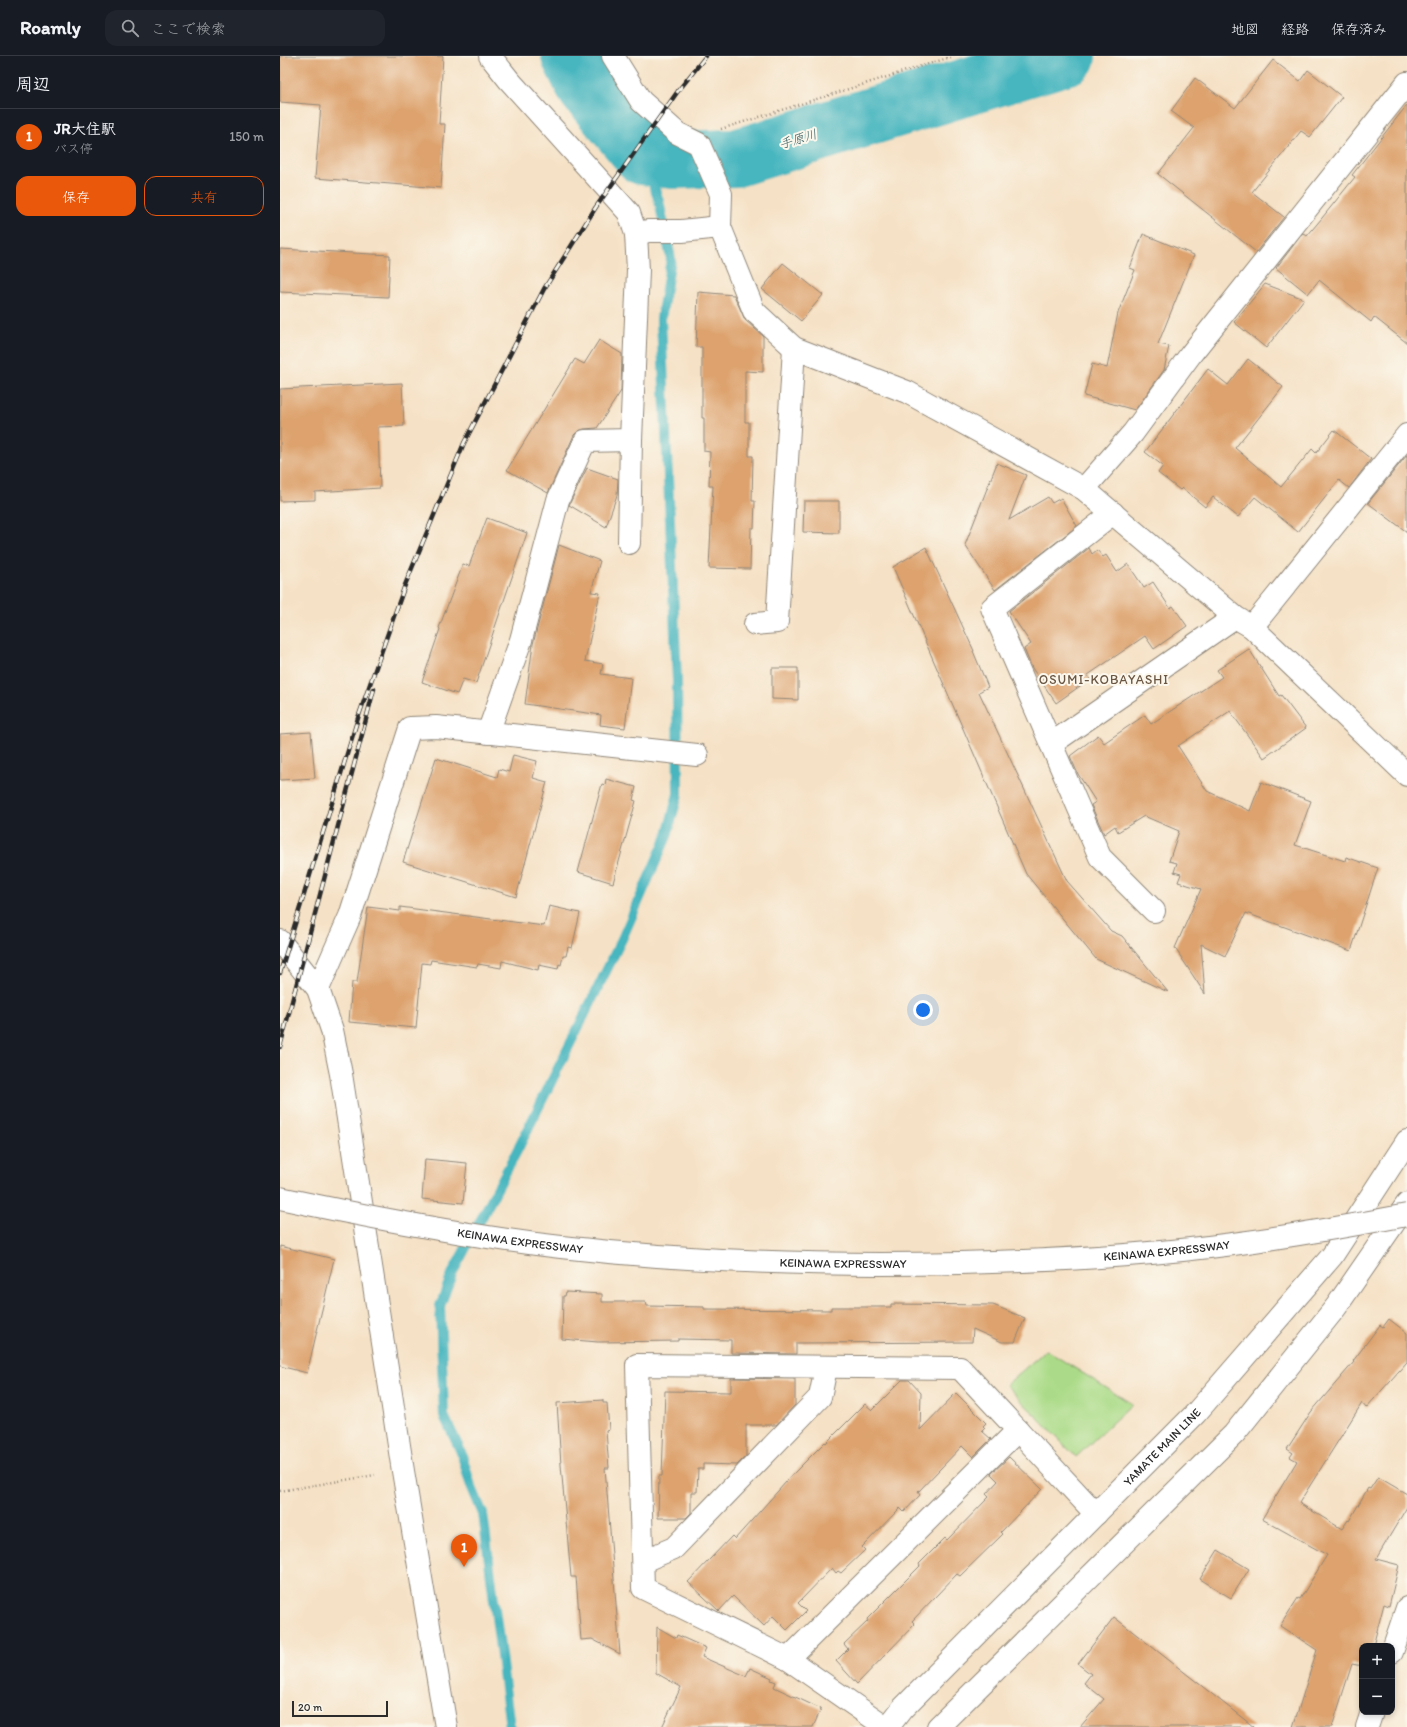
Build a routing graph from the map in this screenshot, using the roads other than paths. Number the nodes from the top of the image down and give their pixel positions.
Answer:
1 (490, 56) edge
2 (613, 56) edge
3 (1407, 83) edge
4 (720, 226) junction
5 (642, 233) junction
6 (794, 348) junction
7 (1407, 435) edge
8 (631, 440) junction
9 (1084, 489) junction
10 (1113, 513) junction
11 (629, 543) dead end
12 (1244, 622) junction
13 (755, 624) dead end
14 (488, 733) junction
15 (1051, 744) junction
16 (697, 755) dead end
17 (1407, 775) edge
18 (1154, 911) dead end
19 (280, 941) edge
20 (318, 989) junction
21 (1407, 1142) edge
22 (280, 1198) edge
23 (1407, 1204) edge
24 (1407, 1215) edge
25 (826, 1368) junction
26 (1018, 1430) junction
27 (1096, 1514) junction
28 (643, 1561) junction
29 (1407, 1608) edge
30 (1395, 1643) edge
31 (788, 1659) junction
32 (1371, 1715) edge
33 (446, 1727) edge
34 (887, 1727) edge
35 (938, 1727) edge
36 (1367, 1727) edge

1 - 5 main road
2 - 4 main road
3 - 9 main road
4 - 5 main road
4 - 6 main road
5 - 8 main road
6 - 9 main road
6 - 13 main road
7 - 12 main road
8 - 11 main road
8 - 14 main road
9 - 10 main road
10 - 12 main road
10 - 15 main road
12 - 15 main road
12 - 17 main road
14 - 16 main road
14 - 20 main road
15 - 18 main road
19 - 20 main road
20 - 33 main road
21 - 27 main road, YAMATE MAIN LINE
22 - 24 main road, KEINAWA EXPRESSWAY, bridge
23 - 35 main road
25 - 26 main road
25 - 28 main road
25 - 28 main road
26 - 27 main road
26 - 31 main road
27 - 34 main road, YAMATE MAIN LINE
28 - 31 main road
29 - 30 main road
31 - 34 main road
32 - 36 main road

